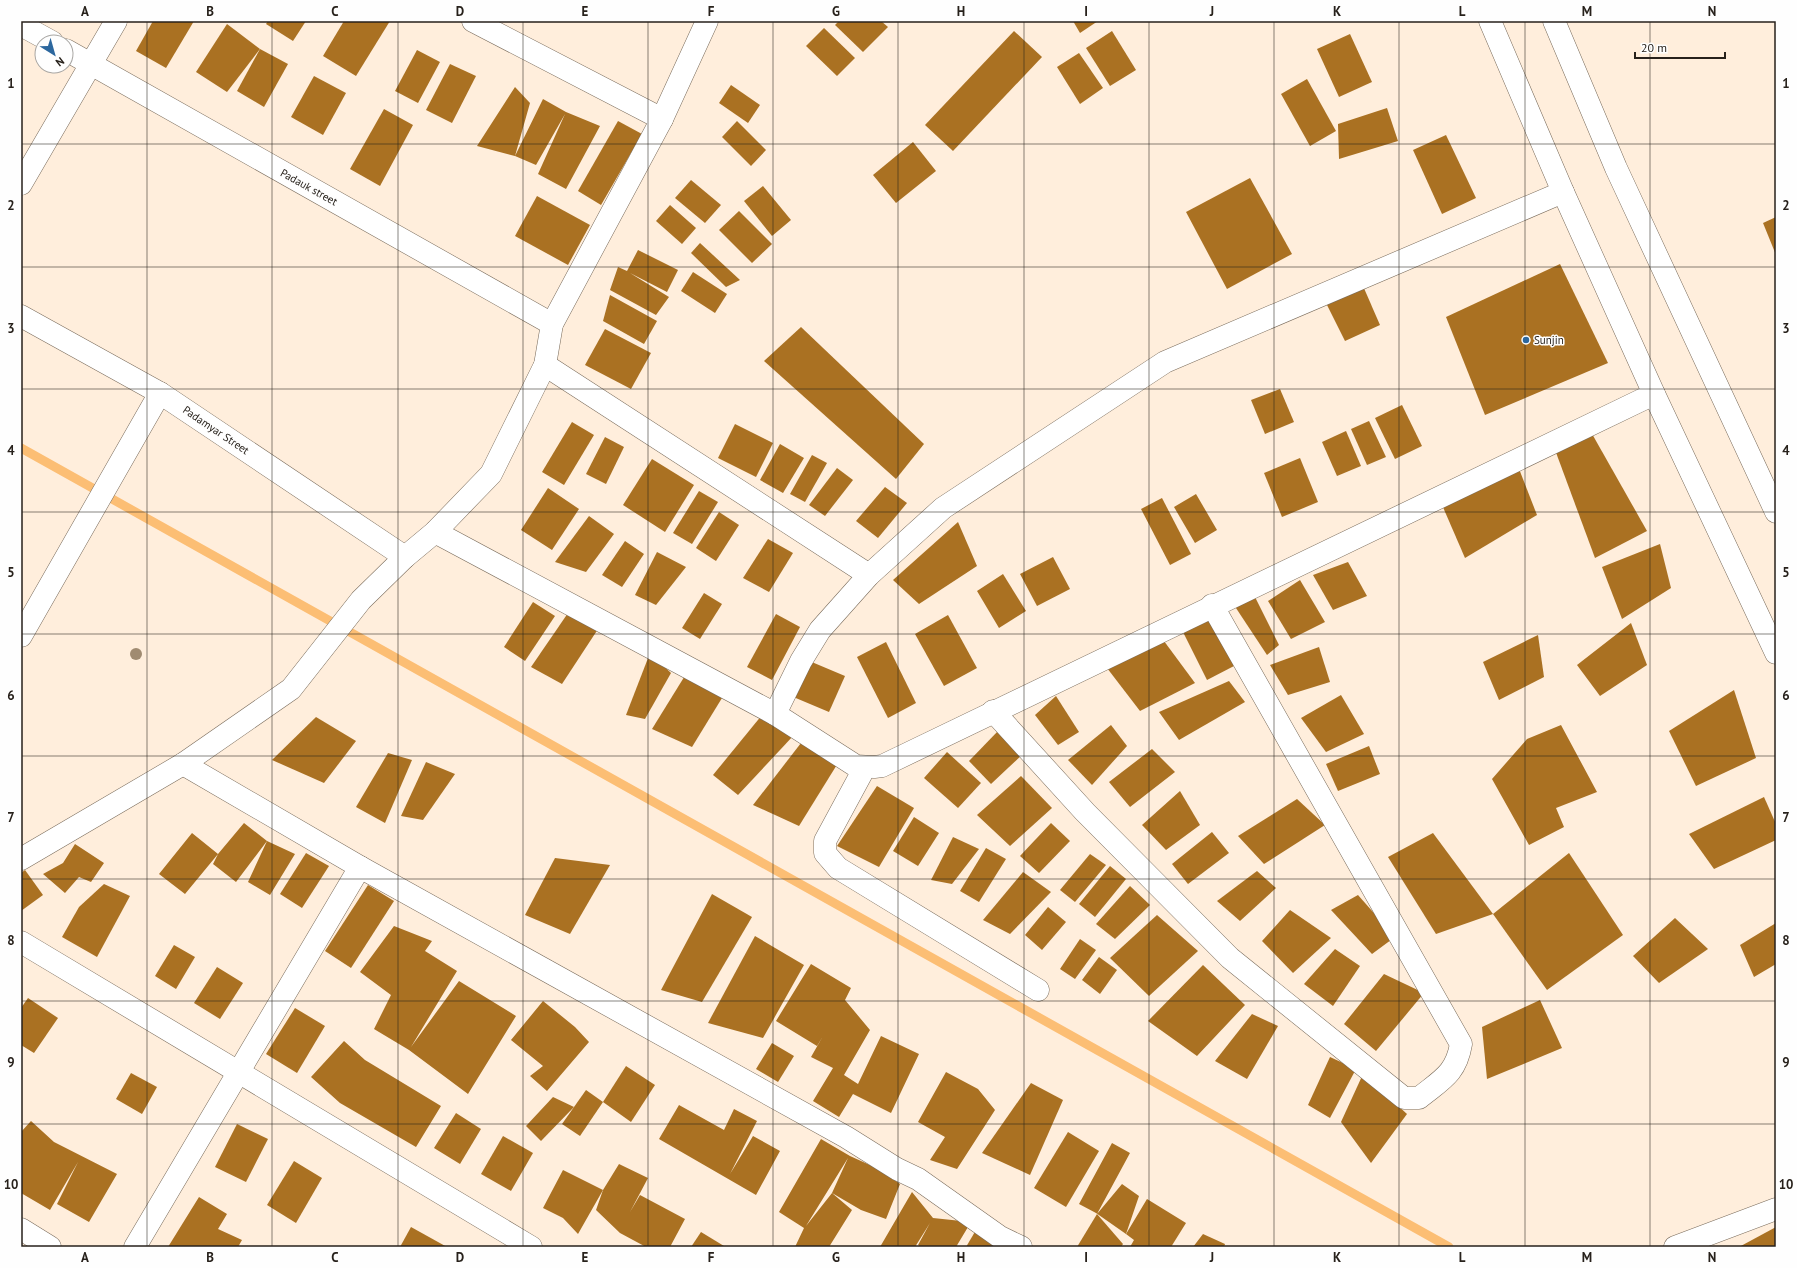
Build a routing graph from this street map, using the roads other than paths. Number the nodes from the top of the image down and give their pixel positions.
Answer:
1 (116, 21) edge
2 (473, 21) edge
3 (707, 21) edge
4 (1490, 21) edge
5 (1554, 21) edge
6 (21, 24) edge
7 (38, 34) edge
8 (74, 54) edge
9 (91, 64) junction
10 (662, 119) junction
11 (21, 184) edge
12 (1563, 192) junction
13 (21, 316) edge
14 (552, 324) junction
15 (545, 365) junction
16 (160, 393) junction
17 (1654, 394) junction
18 (1776, 512) edge
19 (436, 532) junction
20 (405, 557) junction
21 (869, 575) junction
22 (1212, 605) junction
23 (21, 636) edge
24 (1776, 653) edge
25 (993, 712) junction
26 (775, 714) junction
27 (183, 764) junction
28 (865, 767) junction
29 (21, 859) edge
30 (360, 867) junction
31 (21, 942) edge
32 (1038, 990) dead end
33 (238, 1071) junction
34 (1776, 1209) edge
35 (21, 1229) edge
36 (503, 1240) edge
37 (50, 1247) edge
38 (135, 1247) edge
39 (531, 1247) edge
40 (1020, 1247) edge
41 (1675, 1247) edge

1 - 9 main road
2 - 10 main road
3 - 10 main road
4 - 12 main road
5 - 18 main road
6 - 7 main road
8 - 9 main road, Padauk street
9 - 11 main road
9 - 14 main road, Padauk street
10 - 14 main road
12 - 17 main road
12 - 21 main road
13 - 16 main road, Padamyar Street
14 - 15 main road
15 - 19 main road
15 - 21 main road
16 - 20 main road, Padamyar Street
16 - 23 main road
17 - 22 main road
17 - 24 main road
19 - 20 main road
19 - 26 main road
20 - 27 main road
21 - 26 main road
22 - 25 main road
22 - 25 main road
25 - 28 main road
26 - 28 main road
27 - 29 main road
27 - 30 main road
28 - 32 main road
30 - 33 main road
30 - 40 main road
31 - 33 main road
33 - 36 main road
33 - 38 main road
34 - 41 main road
35 - 37 main road
36 - 39 main road

